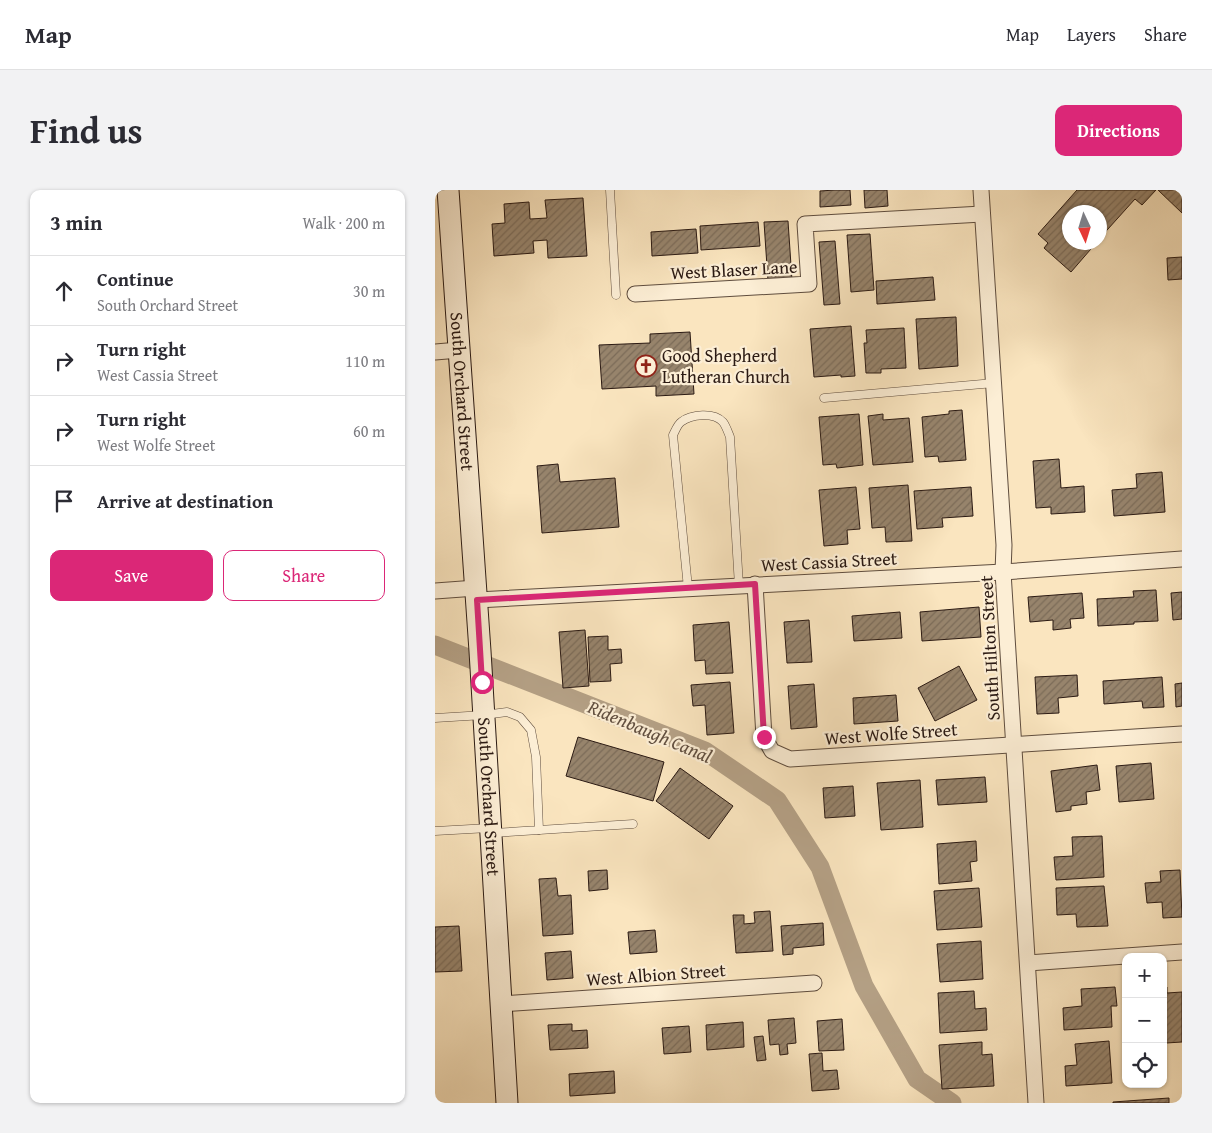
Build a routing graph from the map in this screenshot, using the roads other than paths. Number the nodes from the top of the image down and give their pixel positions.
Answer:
1 (448, 190) edge
2 (610, 190) edge
3 (981, 190) edge
4 (982, 214) junction
5 (635, 294) dead end
6 (616, 295) dead end
7 (459, 350) junction
8 (435, 352) edge
9 (994, 383) junction
10 (824, 398) dead end
11 (1182, 559) edge
12 (1003, 572) junction
13 (755, 584) junction
14 (739, 586) junction
15 (688, 588) junction
16 (435, 591) edge
17 (476, 594) junction
18 (484, 715) junction
19 (435, 718) edge
20 (1182, 734) edge
21 (1014, 745) junction
22 (633, 824) dead end
23 (539, 830) junction
24 (435, 831) edge
25 (491, 831) junction
26 (1182, 952) edge
27 (1028, 962) junction
28 (814, 983) dead end
29 (501, 1004) junction
30 (507, 1103) edge
31 (1036, 1103) edge

1 - 7 main road, South Orchard Street
2 - 6 lane
3 - 4 street, South Hilton Street
4 - 5 street, West Blaser Lane
4 - 9 street, South Hilton Street
7 - 8 street
7 - 17 main road, South Orchard Street
9 - 10 lane
9 - 12 street, South Hilton Street
11 - 12 street, West Cassia Street
12 - 13 street, West Cassia Street
12 - 21 street, South Hilton Street
13 - 14 street, West Cassia Street
13 - 21 street, West Wolfe Street
14 - 15 street, West Cassia Street
14 - 15 lane
15 - 17 street, West Cassia Street
16 - 17 street, West Cassia Street
17 - 18 main road, South Orchard Street
18 - 19 lane
18 - 23 lane
18 - 25 main road, South Orchard Street
20 - 21 street, West Wolfe Street
21 - 27 street, South Hilton Street
22 - 23 lane
23 - 25 lane
24 - 25 lane
25 - 29 main road, South Orchard Street
26 - 27 street
27 - 31 street, South Hilton Street
28 - 29 street, West Albion Street
29 - 30 main road, South Orchard Street

